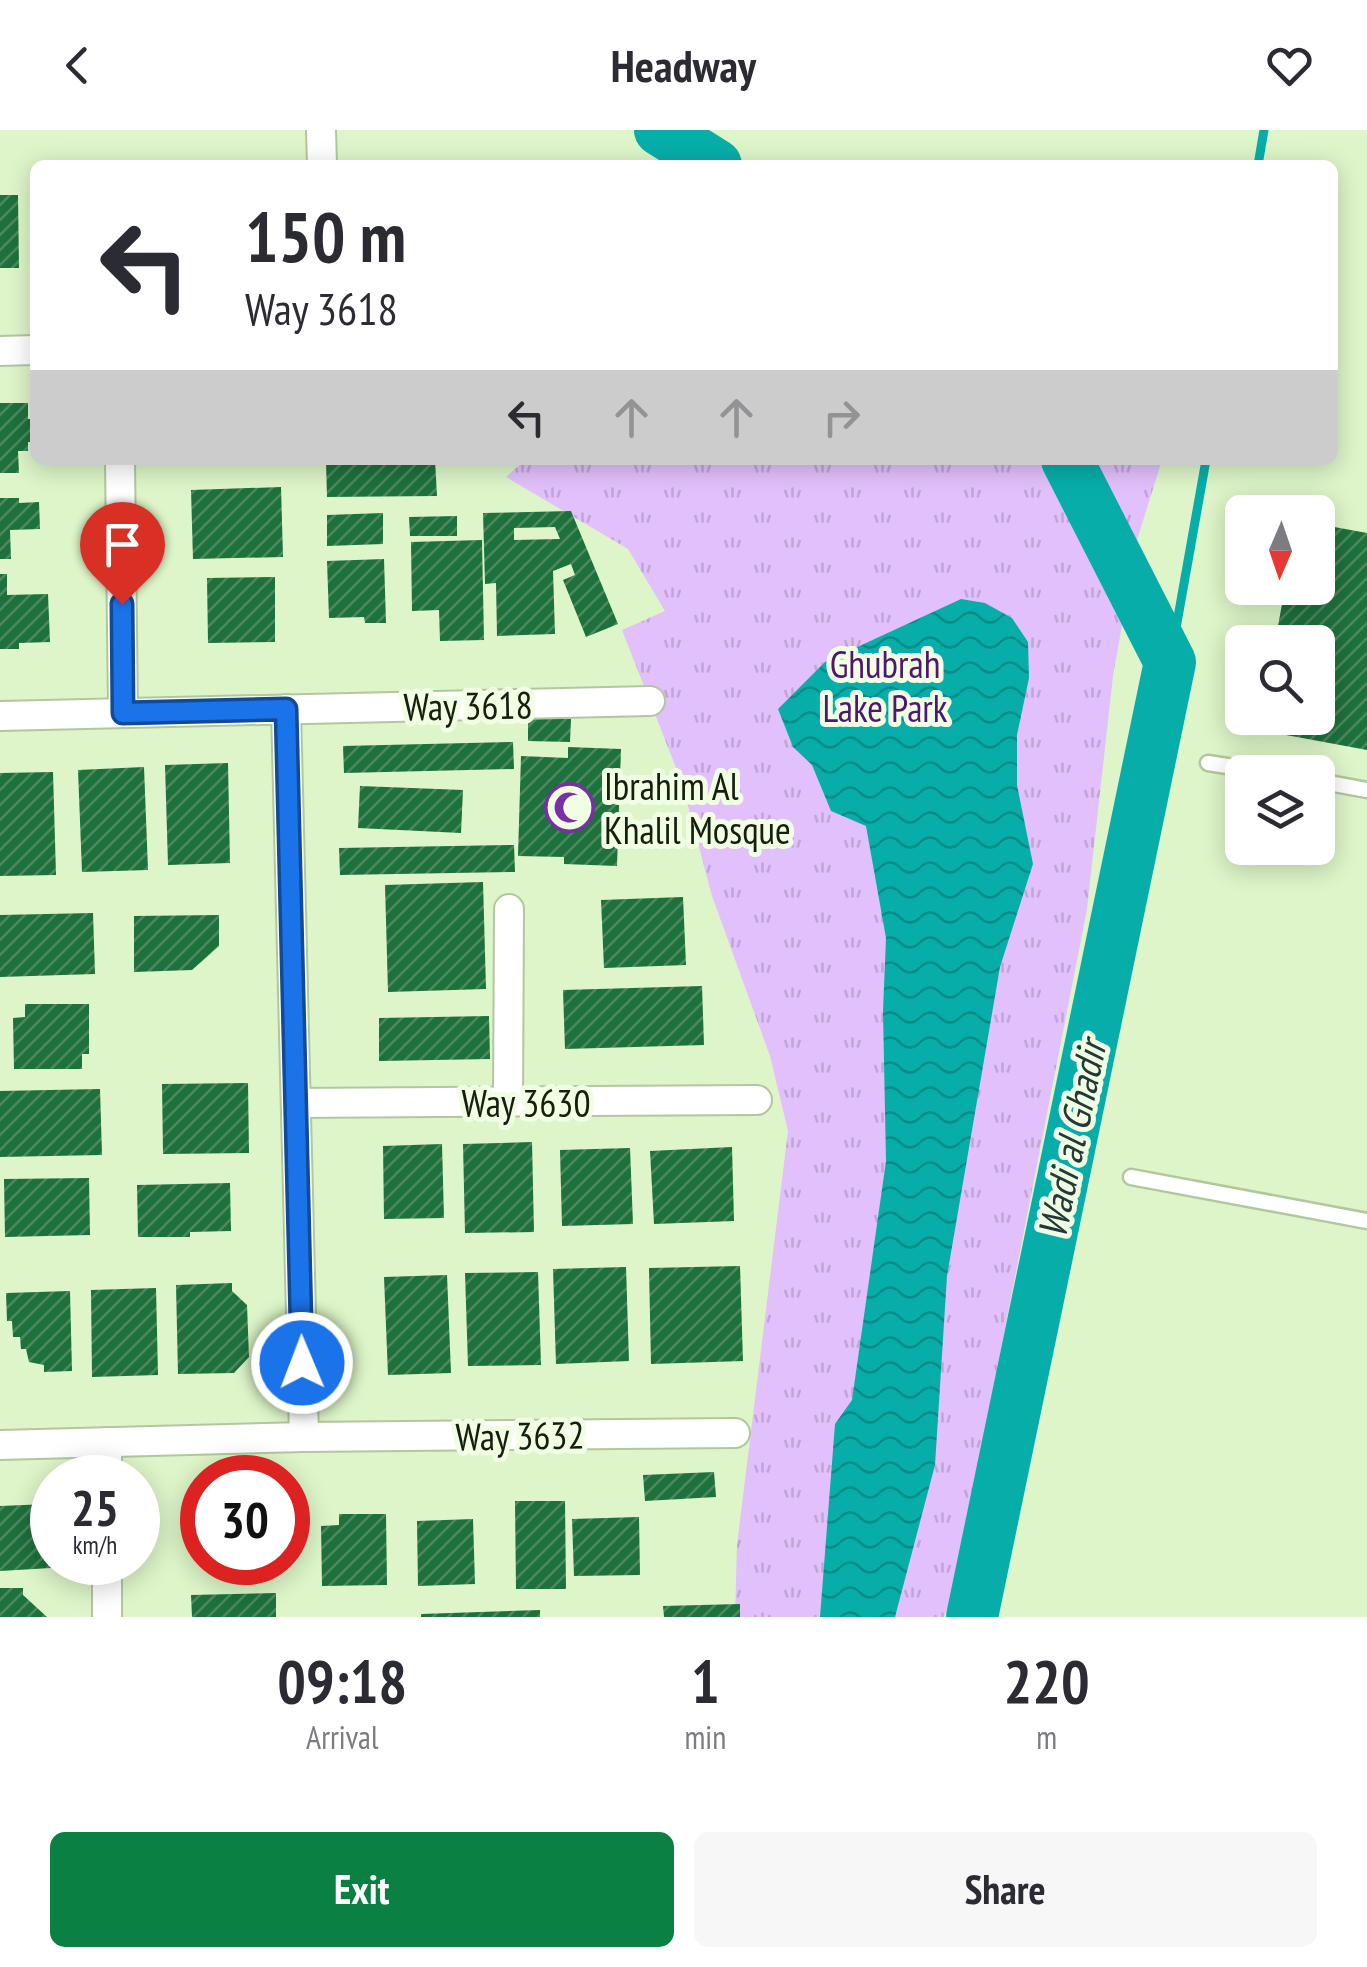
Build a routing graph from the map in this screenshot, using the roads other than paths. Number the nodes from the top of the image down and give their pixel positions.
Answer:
1 (321, 130) edge
2 (322, 160) edge
3 (30, 350) edge
4 (0, 351) edge
5 (120, 465) edge
6 (650, 701) dead end
7 (286, 709) junction
8 (123, 713) junction
9 (0, 716) edge
10 (1208, 763) dead end
11 (1225, 766) edge
12 (1335, 785) edge
13 (1367, 790) edge
14 (509, 909) dead end
15 (756, 1100) dead end
16 (296, 1102) junction
17 (508, 1102) junction
18 (1131, 1177) dead end
19 (1367, 1221) edge
20 (735, 1432) dead end
21 (304, 1437) junction
22 (107, 1442) junction
23 (0, 1445) edge
24 (107, 1455) edge
25 (107, 1585) edge
26 (107, 1617) edge

1 - 2 street
3 - 4 street
5 - 8 street
6 - 7 street, Way 3618
7 - 8 street, Way 3618
7 - 16 street
8 - 9 street, Way 3618
10 - 11 lane
12 - 13 lane
14 - 17 street
15 - 17 street, Way 3630
16 - 17 street, Way 3630
16 - 21 street
18 - 19 lane
20 - 21 street, Way 3632
21 - 22 street
22 - 23 street
22 - 24 street
25 - 26 street

